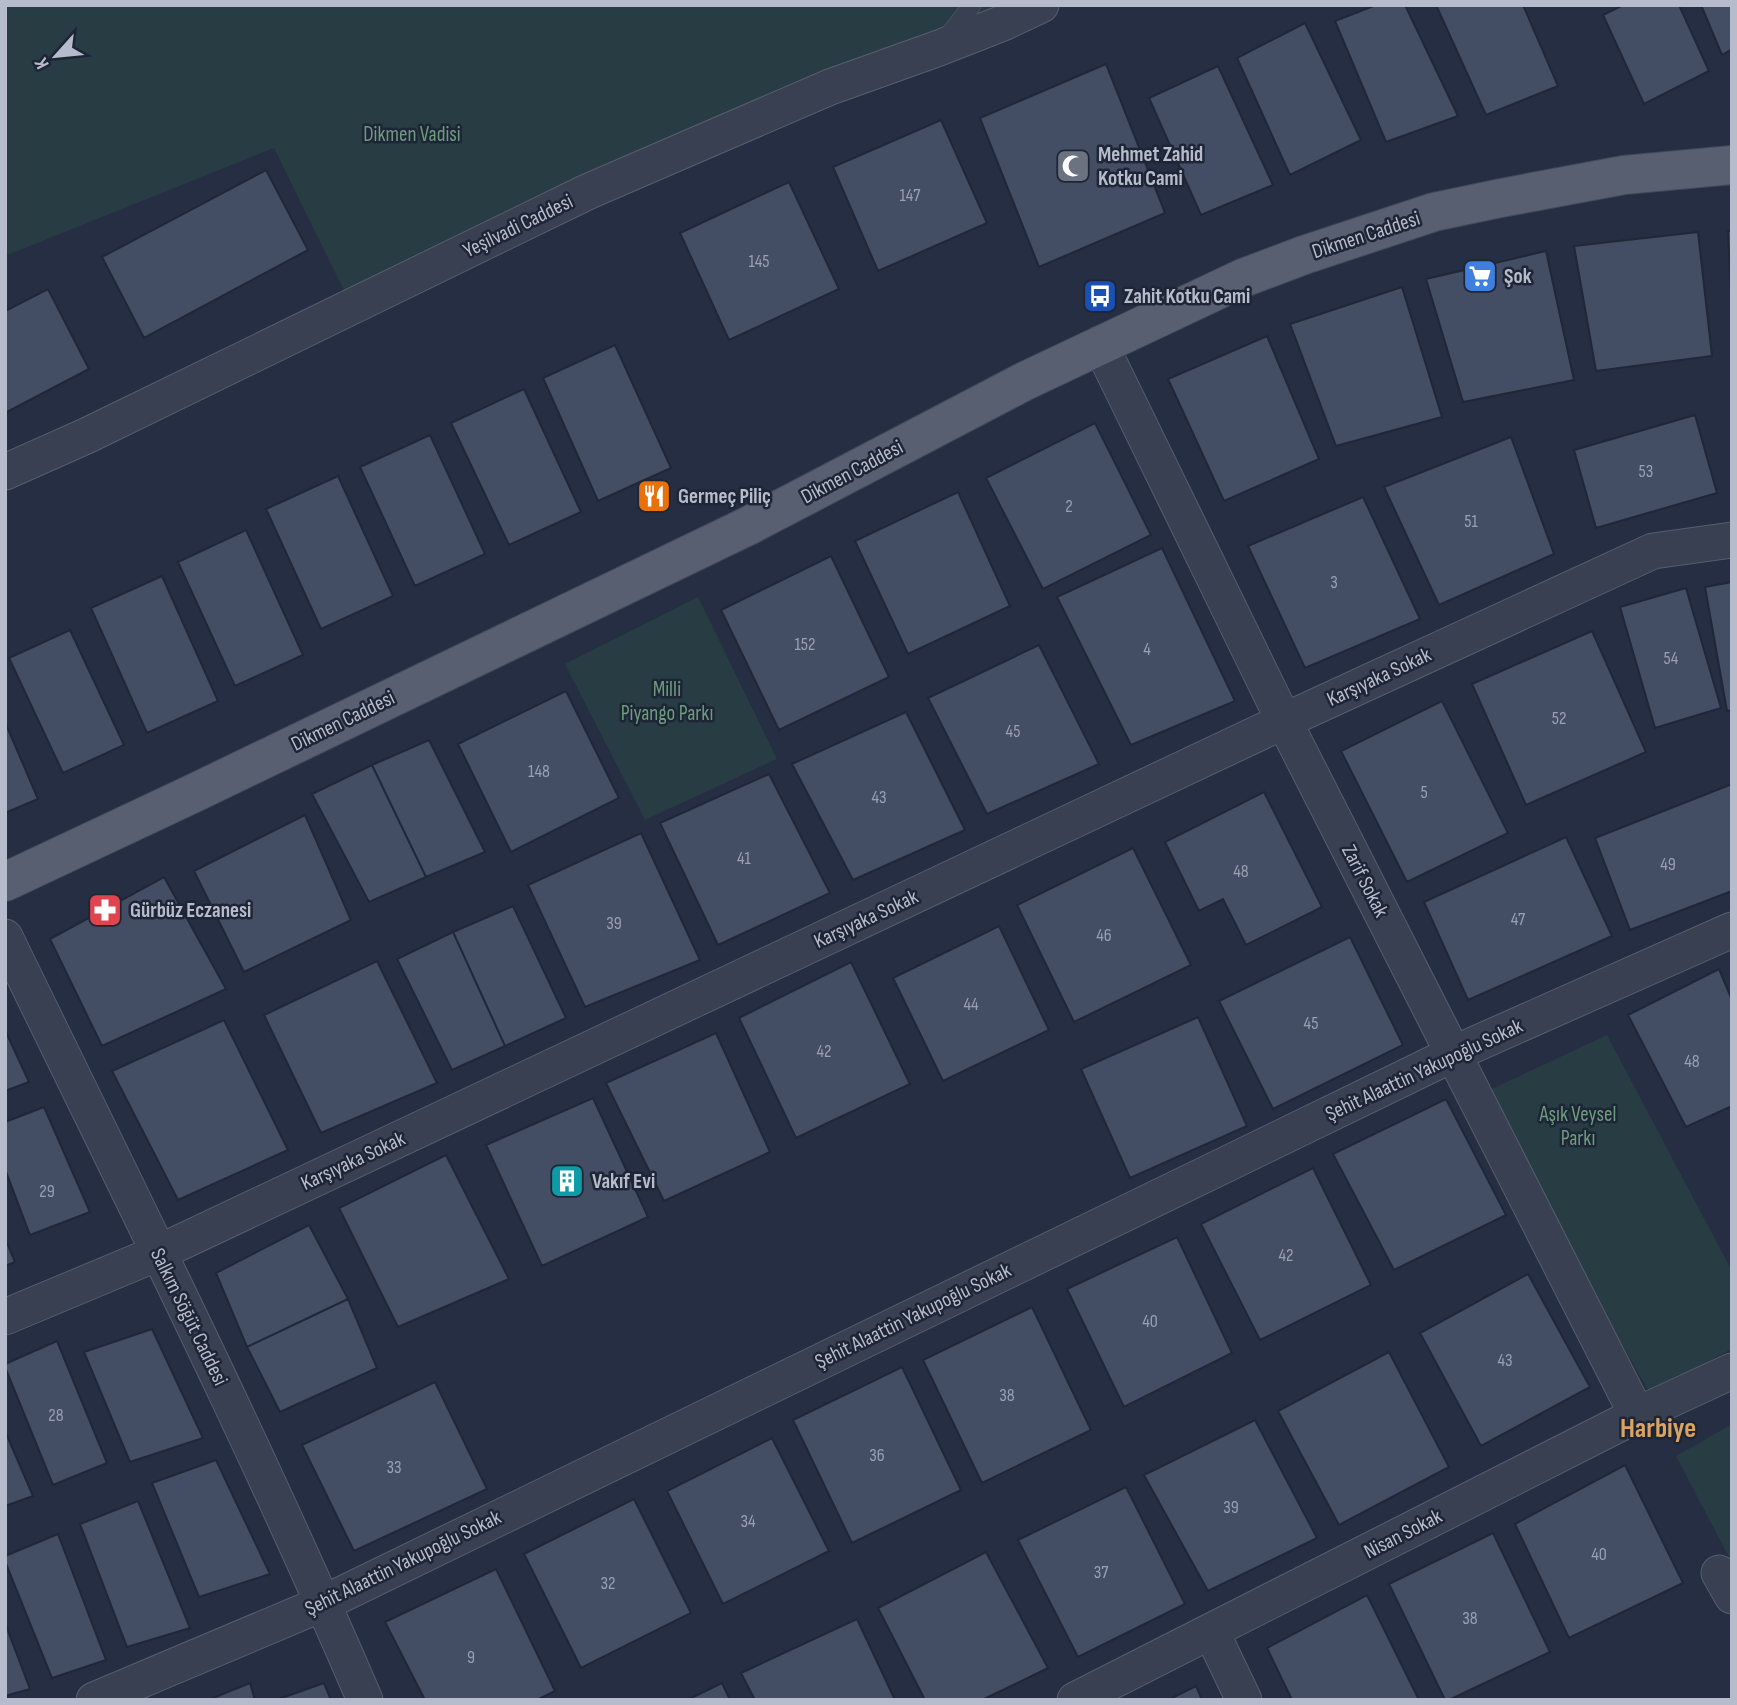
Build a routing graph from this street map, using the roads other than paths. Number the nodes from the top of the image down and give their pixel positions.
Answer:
1 (972, 5) edge
2 (1041, 5) edge
3 (939, 48) junction
4 (1732, 164) edge
5 (1100, 344) junction
6 (5, 472) edge
7 (1732, 540) edge
8 (1284, 721) junction
9 (5, 882) edge
10 (1732, 930) edge
11 (5, 937) edge
12 (1453, 1054) junction
13 (158, 1253) junction
14 (5, 1317) edge
15 (1732, 1371) edge
16 (1637, 1415) junction
17 (324, 1603) junction
18 (1211, 1631) junction
19 (94, 1700) edge
20 (365, 1700) edge
21 (1075, 1700) edge
22 (1244, 1700) edge

1 - 3 lane
2 - 3 street, Yeşilvadi Caddesi
3 - 6 street, Yeşilvadi Caddesi
4 - 5 main road, Dikmen Caddesi
5 - 8 street, Zarif Sokak
5 - 9 main road, Dikmen Caddesi
7 - 8 street, Karşıyaka Sokak
8 - 12 street, Zarif Sokak
8 - 13 street, Karşıyaka Sokak
10 - 12 street, Şehit Alaattin Yakupoğlu Sokak
11 - 13 street, Salkım Söğüt Caddesi
12 - 16 street, Zarif Sokak
12 - 17 street, Şehit Alaattin Yakupoğlu Sokak
13 - 14 street, Karşıyaka Sokak
13 - 17 street, Salkım Söğüt Caddesi
15 - 16 street, Nisan Sokak
16 - 18 street, Nisan Sokak
17 - 19 street, Şehit Alaattin Yakupoğlu Sokak
17 - 20 street, Salkım Söğüt Caddesi
18 - 21 street, Nisan Sokak
18 - 22 street

